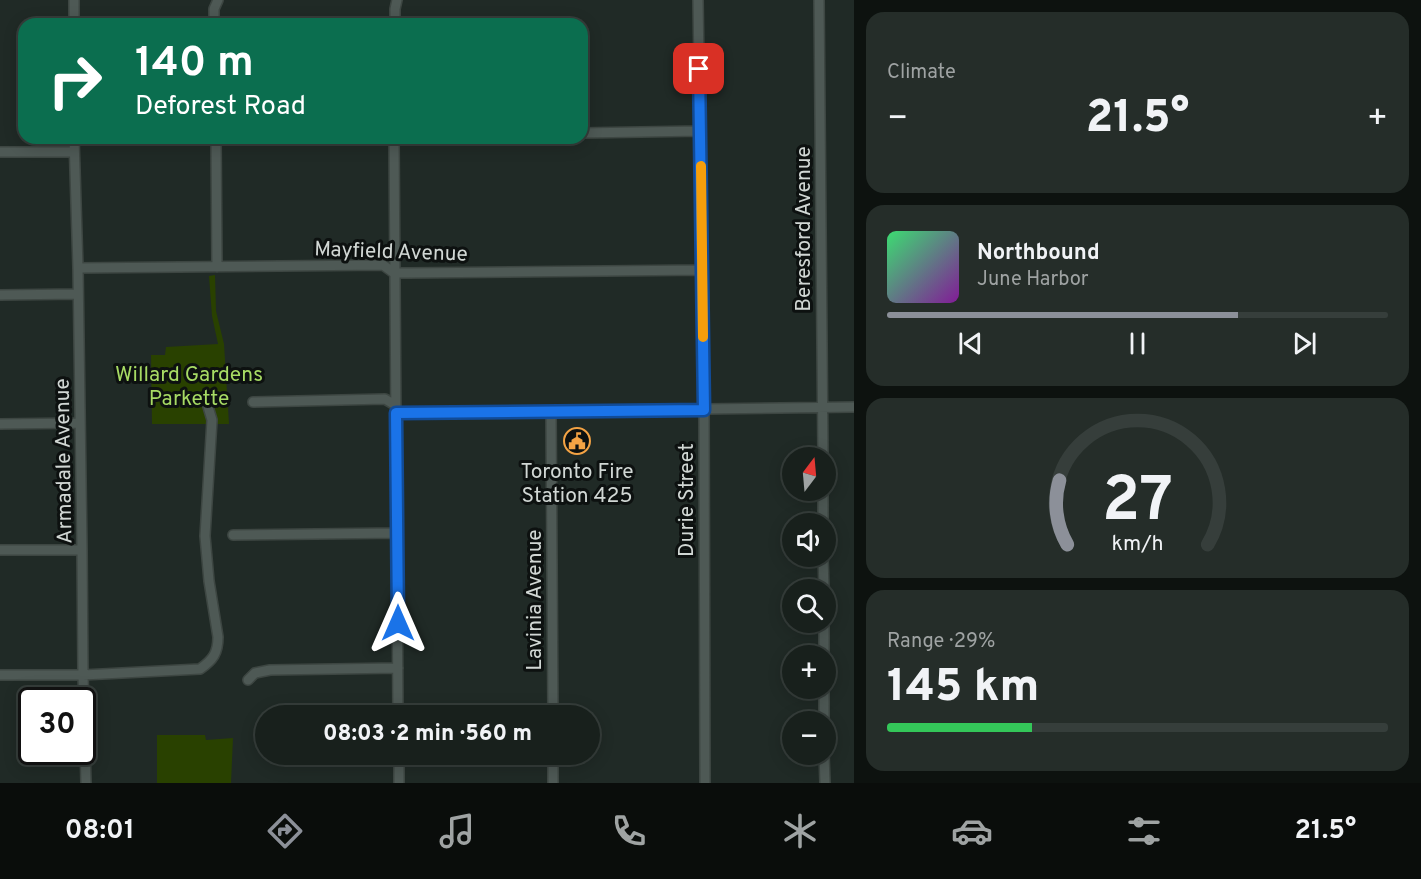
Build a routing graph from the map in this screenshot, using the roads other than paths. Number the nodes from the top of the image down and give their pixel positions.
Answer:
1 (74, 0) edge
2 (218, 0) edge
3 (397, 0) edge
4 (698, 0) edge
5 (819, 0) edge
6 (74, 18) edge
7 (214, 18) edge
8 (395, 18) edge
9 (700, 130) junction
10 (588, 133) edge
11 (74, 144) edge
12 (216, 144) edge
13 (394, 144) edge
14 (74, 152) junction
15 (0, 153) edge
16 (217, 267) junction
17 (78, 268) junction
18 (702, 270) junction
19 (394, 273) junction
20 (78, 294) junction
21 (0, 295) edge
22 (206, 400) dead end
23 (253, 402) dead end
24 (854, 407) edge
25 (823, 408) junction
26 (396, 409) junction
27 (704, 410) junction
28 (551, 411) junction
29 (80, 423) junction
30 (0, 424) edge
31 (823, 447) edge
32 (398, 534) junction
33 (233, 535) dead end
34 (0, 550) edge
35 (82, 550) junction
36 (398, 668) junction
37 (0, 675) edge
38 (83, 675) junction
39 (248, 680) dead end
40 (398, 705) edge
41 (553, 705) edge
42 (399, 765) edge
43 (553, 765) edge
44 (825, 765) edge
45 (86, 783) edge
46 (399, 783) edge
47 (553, 783) edge
48 (705, 783) edge
49 (825, 783) edge

1 - 6 street
2 - 7 street
3 - 8 street
4 - 9 street, Durie Street
5 - 25 street, Beresford Avenue
9 - 10 street
9 - 18 street, Durie Street
11 - 14 street, Armadale Avenue
12 - 16 street
13 - 19 street
14 - 15 street
14 - 17 street, Armadale Avenue
16 - 17 street, Mayfield Avenue
16 - 19 street, Mayfield Avenue
17 - 20 street, Armadale Avenue
18 - 19 street, Mayfield Avenue
18 - 27 street, Durie Street
19 - 26 street
20 - 21 street
20 - 29 street, Armadale Avenue
22 - 38 street
23 - 26 street
24 - 25 street
25 - 27 street
25 - 31 street, Beresford Avenue
26 - 28 street
26 - 32 street
27 - 28 street
27 - 48 street, Durie Street
28 - 41 street, Lavinia Avenue
29 - 30 street
29 - 35 street, Armadale Avenue
32 - 33 street
32 - 36 street
34 - 35 street
35 - 38 street, Armadale Avenue
36 - 39 street
36 - 40 street
37 - 38 street
38 - 45 street, Armadale Avenue
42 - 46 street
43 - 47 street
44 - 49 street

